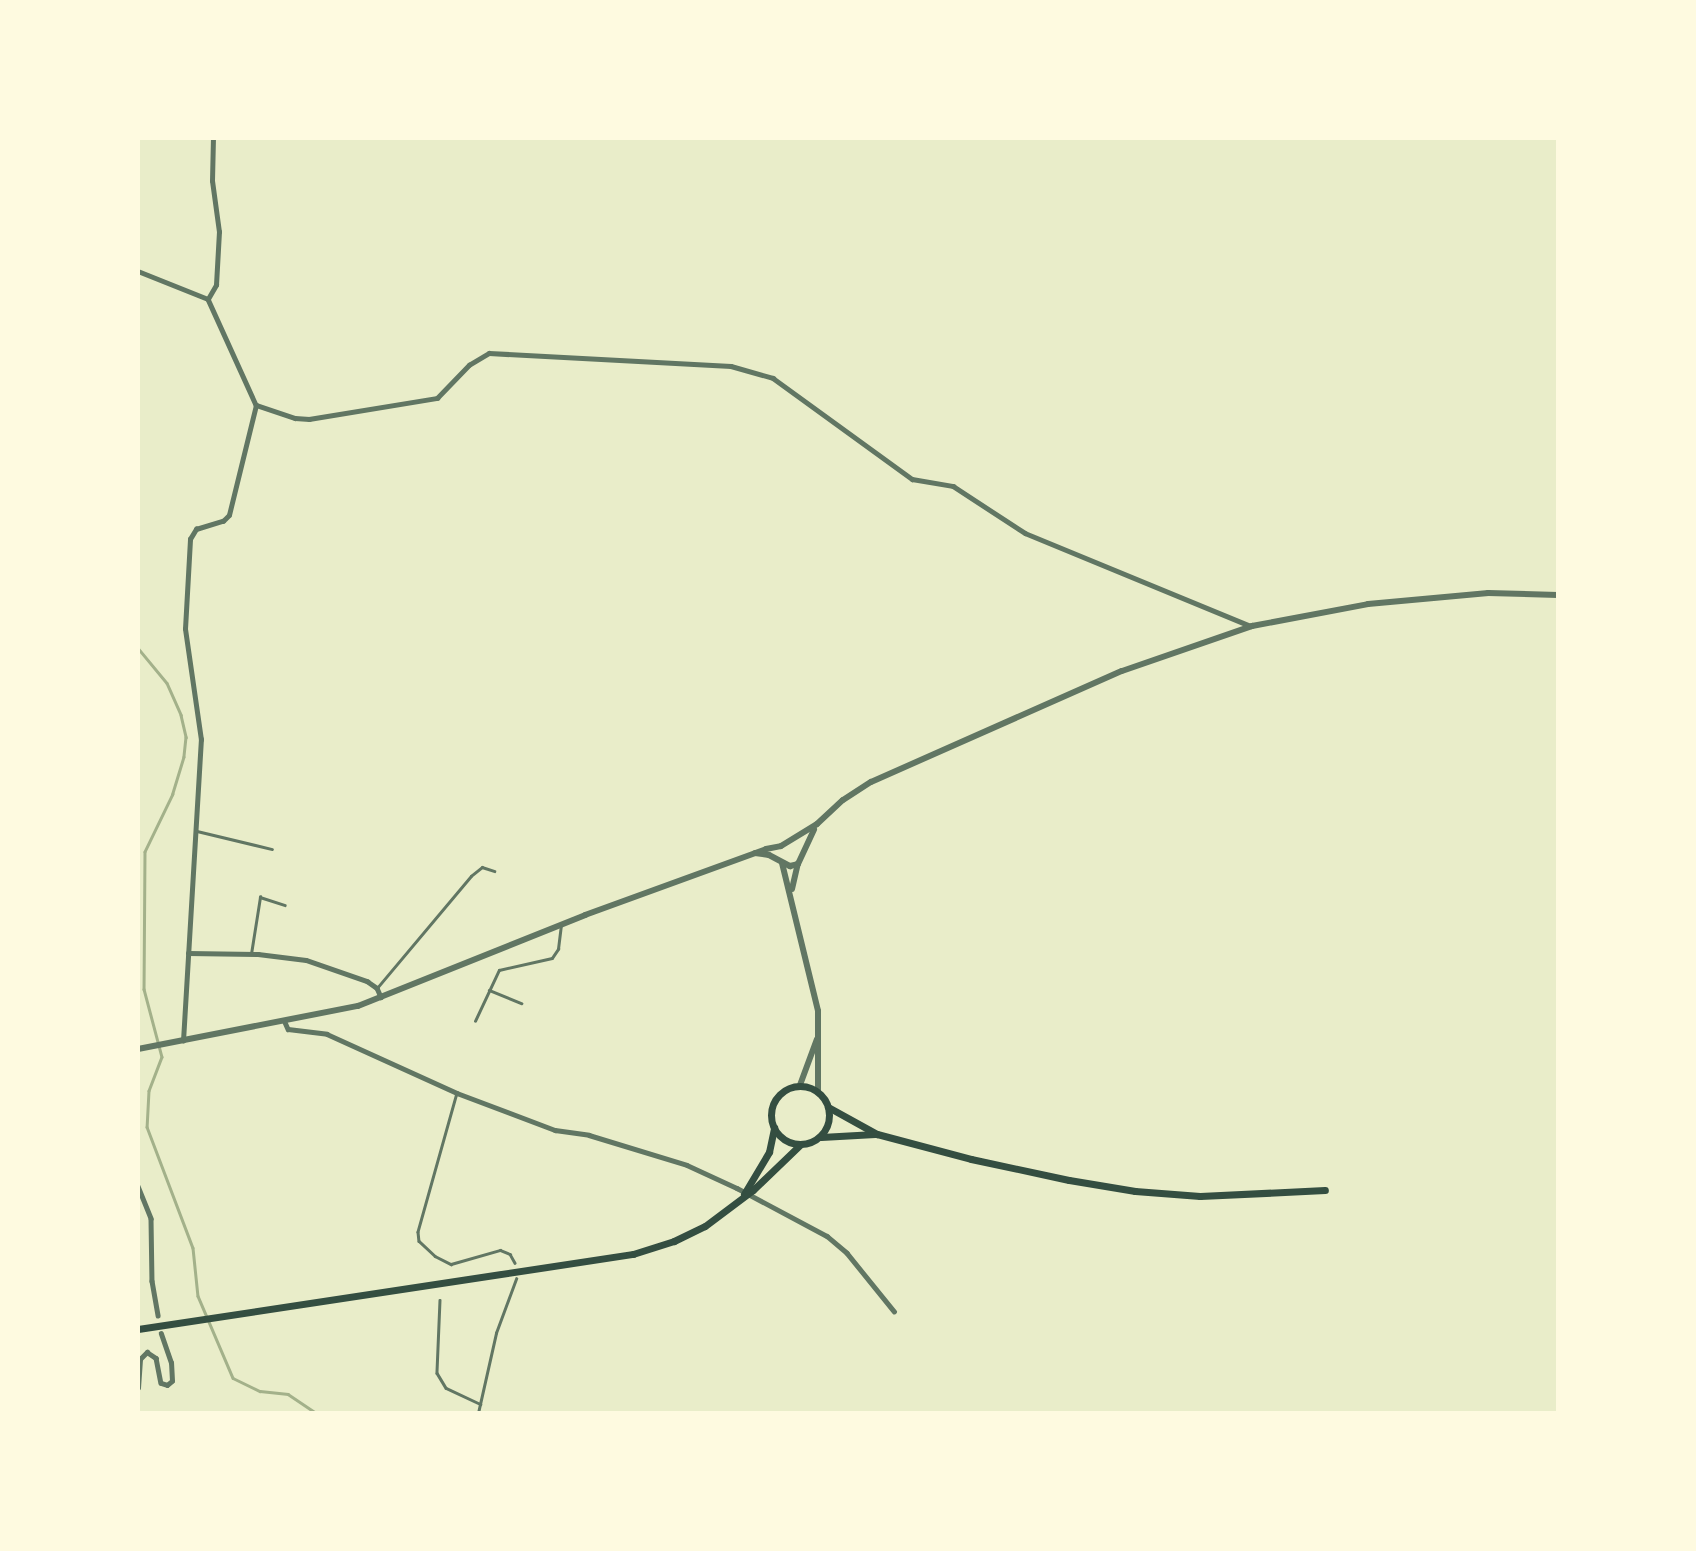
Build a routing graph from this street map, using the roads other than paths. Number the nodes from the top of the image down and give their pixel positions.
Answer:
1 (213, 138) edge
2 (138, 271) edge
3 (208, 299) junction
4 (256, 405) junction
5 (1558, 595) edge
6 (1252, 626) junction
7 (817, 824) junction
8 (194, 830) junction
9 (792, 841) junction
10 (781, 846) junction
11 (272, 849) dead end
12 (803, 849) junction
13 (753, 853) junction
14 (781, 861) junction
15 (797, 864) junction
16 (494, 871) dead end
17 (791, 894) junction
18 (285, 905) dead end
19 (561, 925) junction
20 (188, 953) junction
21 (251, 954) junction
22 (377, 988) junction
23 (489, 990) junction
24 (382, 998) junction
25 (522, 1003) dead end
26 (284, 1020) junction
27 (475, 1021) dead end
28 (819, 1034) junction
29 (183, 1041) junction
30 (138, 1049) edge
31 (800, 1086) junction
32 (818, 1091) junction
33 (457, 1093) junction
34 (828, 1107) junction
35 (774, 1128) junction
36 (877, 1134) junction
37 (820, 1137) junction
38 (801, 1144) junction
39 (138, 1186) edge
40 (751, 1188) junction
41 (1325, 1190) dead end
42 (515, 1263) dead end
43 (516, 1279) dead end
44 (440, 1300) dead end
45 (894, 1311) dead end
46 (158, 1315) dead end
47 (138, 1329) edge
48 (161, 1334) dead end
49 (138, 1388) edge
50 (480, 1404) junction
51 (478, 1413) edge

1 - 3 street
2 - 3 street
3 - 4 street
4 - 6 street
4 - 8 street
5 - 6 street
6 - 7 street
7 - 9 street
7 - 12 street
8 - 11 lane
8 - 20 street
9 - 10 street
9 - 12 street
10 - 13 street
10 - 14 street
12 - 15 street
13 - 14 street
13 - 19 street
14 - 15 street
14 - 17 street
15 - 17 street
16 - 22 lane
17 - 28 street
18 - 21 lane
19 - 23 lane
19 - 24 street
20 - 21 street
20 - 29 street
21 - 22 street
22 - 24 street
23 - 25 lane
23 - 27 lane
24 - 26 street
26 - 29 street
26 - 33 street
28 - 31 street
28 - 32 street
29 - 30 street
31 - 32 main road
31 - 35 main road
32 - 34 main road
33 - 42 lane
33 - 45 street
34 - 36 main road
34 - 37 main road
35 - 38 main road
35 - 40 main road
36 - 37 main road
36 - 41 main road
37 - 38 main road
38 - 40 main road
39 - 46 street
40 - 47 main road
43 - 50 lane
44 - 50 lane
48 - 49 street
50 - 51 lane

